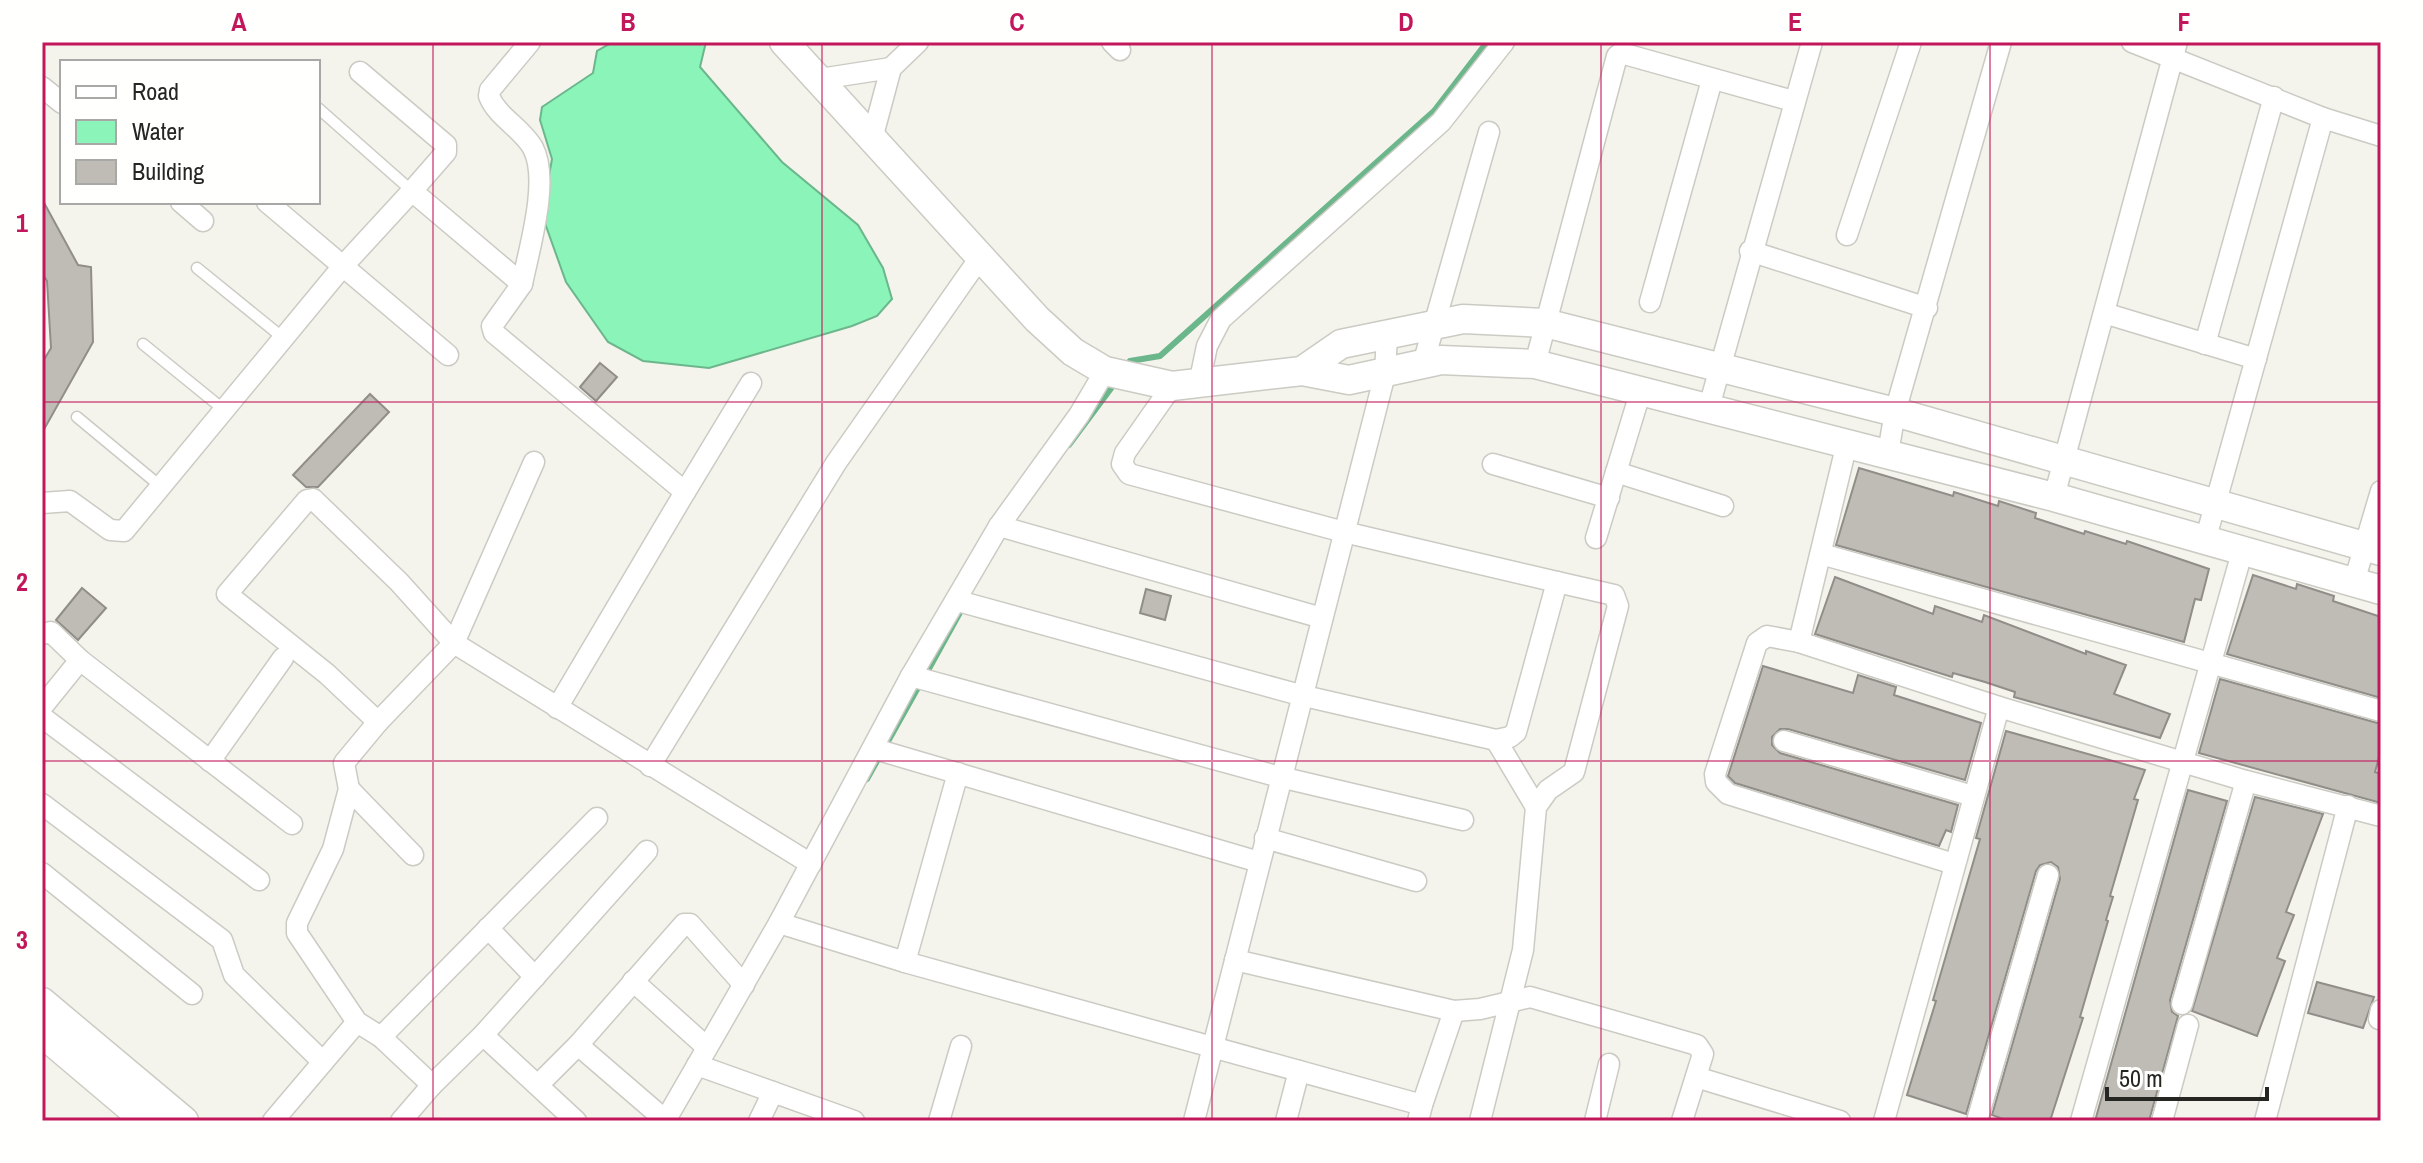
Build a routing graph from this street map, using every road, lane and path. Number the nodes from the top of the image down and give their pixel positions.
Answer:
1 (784, 42) edge
2 (918, 42) edge
3 (1504, 42) edge
4 (1812, 42) edge
5 (1911, 42) edge
6 (2001, 42) edge
7 (2132, 42) edge
8 (525, 44) edge
9 (2175, 49) edge
10 (891, 68) junction
11 (360, 72) dead end
12 (820, 79) junction
13 (1712, 80) junction
14 (42, 87) edge
15 (2274, 97) junction
16 (60, 101) edge
17 (1793, 101) junction
18 (320, 110) edge
19 (2323, 118) junction
20 (1489, 132) dead end
21 (2381, 136) edge
22 (872, 139) junction
23 (412, 191) junction
24 (183, 204) edge
25 (269, 204) edge
26 (203, 221) dead end
27 (1847, 235) dead end
28 (1750, 251) junction
29 (979, 259) junction
30 (343, 266) junction
31 (197, 268) dead end
32 (522, 284) junction
33 (1650, 302) dead end
34 (1927, 308) junction
35 (2104, 313) junction
36 (1545, 323) junction
37 (1434, 325) junction
38 (1387, 335) junction
39 (282, 337) junction
40 (143, 344) dead end
41 (2205, 344) junction
42 (448, 355) dead end
43 (2256, 359) junction
44 (1423, 364) junction
45 (1535, 364) junction
46 (1719, 366) junction
47 (1302, 371) junction
48 (1110, 372) junction
49 (1385, 374) junction
50 (751, 383) dead end
51 (1179, 385) junction
52 (1641, 390) junction
53 (1709, 407) junction
54 (223, 409) junction
55 (1895, 412) junction
56 (77, 417) dead end
57 (1847, 443) junction
58 (1888, 453) junction
59 (2065, 458) junction
60 (534, 462) dead end
61 (1493, 464) dead end
62 (1616, 472) junction
63 (159, 485) junction
64 (2381, 491) edge
65 (685, 492) junction
66 (2054, 497) junction
67 (1609, 498) junction
68 (42, 503) edge
69 (2216, 503) junction
70 (1723, 506) dead end
71 (999, 526) junction
72 (1344, 532) junction
73 (1596, 538) dead end
74 (2205, 541) junction
75 (2373, 548) edge
76 (2243, 549) junction
77 (1821, 554) junction
78 (1557, 582) junction
79 (2368, 586) edge
80 (958, 601) junction
81 (1322, 618) junction
82 (42, 634) edge
83 (1799, 642) junction
84 (454, 643) junction
85 (283, 658) dead end
86 (80, 660) junction
87 (2210, 666) junction
88 (911, 676) junction
89 (1300, 695) junction
90 (42, 707) edge
91 (1999, 707) junction
92 (557, 708) junction
93 (2381, 711) edge
94 (42, 717) edge
95 (378, 722) junction
96 (1496, 740) junction
97 (1784, 741) dead end
98 (875, 749) junction
99 (2183, 760) junction
100 (210, 761) junction
101 (650, 766) junction
102 (958, 773) junction
103 (1280, 777) junction
104 (2246, 781) junction
105 (349, 789) junction
106 (1973, 796) junction
107 (42, 804) edge
108 (2348, 806) junction
109 (1536, 807) junction
110 (2381, 816) edge
111 (597, 818) dead end
112 (1463, 820) dead end
113 (292, 824) dead end
114 (1265, 838) junction
115 (647, 851) dead end
116 (413, 855) dead end
117 (1259, 862) junction
118 (811, 864) junction
119 (1954, 864) junction
120 (42, 873) edge
121 (2048, 875) dead end
122 (259, 880) dead end
123 (1416, 881) dead end
124 (779, 923) junction
125 (488, 928) junction
126 (1235, 960) junction
127 (905, 962) junction
128 (535, 977) junction
129 (633, 981) junction
130 (744, 985) junction
131 (192, 994) dead end
132 (1512, 1001) junction
133 (42, 1002) edge
134 (2182, 1004) dead end
135 (1454, 1011) junction
136 (357, 1022) junction
137 (2188, 1025) dead end
138 (42, 1033) edge
139 (483, 1035) junction
140 (381, 1037) junction
141 (701, 1042) dead end
142 (578, 1045) junction
143 (961, 1046) dead end
144 (1213, 1048) junction
145 (323, 1062) junction
146 (1609, 1064) dead end
147 (697, 1065) junction
148 (1299, 1071) junction
149 (1696, 1077) junction
150 (539, 1084) junction
151 (432, 1085) junction
152 (773, 1092) junction
153 (1420, 1113) edge
154 (661, 1117) edge
155 (164, 1118) edge
156 (273, 1121) edge
157 (401, 1121) edge
158 (576, 1121) edge
159 (759, 1121) edge
160 (854, 1121) edge
161 (939, 1121) edge
162 (1194, 1121) edge
163 (1286, 1121) edge
164 (1480, 1121) edge
165 (1595, 1121) edge
166 (1682, 1121) edge
167 (1840, 1121) edge
168 (1884, 1121) edge
169 (1977, 1121) edge
170 (2081, 1121) edge
171 (2162, 1121) edge
172 (2265, 1121) edge

1 - 12 street
2 - 10 street
3 - 51 street
4 - 17 street
5 - 27 street
6 - 34 street
7 - 9 street
8 - 32 street
9 - 15 street
9 - 35 street
10 - 12 street
10 - 22 street
11 - 23 street
12 - 22 street
13 - 17 street
13 - 33 street
13 - 36 street
14 - 16 street
15 - 19 street
15 - 41 street
17 - 28 street
18 - 23 lane
19 - 21 street
19 - 43 street
20 - 37 street
22 - 29 street
23 - 30 street
23 - 32 street
24 - 26 street
25 - 30 street
28 - 34 street
28 - 46 street
29 - 48 street
29 - 101 street
30 - 39 street
30 - 42 street
31 - 39 lane
32 - 65 street
34 - 55 street
35 - 41 street
35 - 59 street
36 - 37 street
36 - 45 street
36 - 46 street
37 - 38 street
37 - 44 street
38 - 47 street
38 - 49 street
39 - 54 street
40 - 54 lane
41 - 43 street
43 - 69 street
44 - 45 street
44 - 49 street
45 - 52 street
46 - 53 street
46 - 55 street
47 - 49 street
47 - 51 street
48 - 51 street
48 - 71 street
49 - 72 street
50 - 65 street
51 - 72 street
52 - 53 street
52 - 62 street
53 - 57 street
54 - 63 street
55 - 58 street
55 - 59 street
56 - 63 lane
57 - 58 street
57 - 77 street
58 - 66 street
59 - 66 street
59 - 69 street
60 - 84 street
61 - 67 street
62 - 67 street
62 - 70 street
63 - 68 street
64 - 75 street
65 - 92 street
66 - 74 street
67 - 73 street
69 - 74 street
69 - 75 street
71 - 80 street
71 - 81 street
72 - 78 street
72 - 81 street
74 - 76 street
75 - 79 street
76 - 79 street
76 - 87 street
77 - 83 street
77 - 87 street
78 - 96 street
78 - 109 street
80 - 88 street
80 - 89 street
81 - 89 street
82 - 86 street
83 - 91 street
83 - 119 street
84 - 92 street
84 - 95 street
84 - 95 street
85 - 100 street
86 - 90 street
86 - 100 street
87 - 93 street
87 - 99 street
88 - 98 street
88 - 103 street
89 - 96 street
89 - 103 street
91 - 99 street
91 - 106 street
92 - 101 street
94 - 122 street
95 - 105 street
96 - 109 street
97 - 106 street
98 - 102 street
98 - 118 street
99 - 104 street
99 - 170 street
100 - 113 street
101 - 118 street
102 - 117 street
102 - 127 street
103 - 112 street
103 - 114 street
104 - 108 street
104 - 134 street
105 - 116 street
105 - 136 street
106 - 119 street
107 - 145 street
108 - 110 street
108 - 172 street
109 - 132 street
111 - 125 street
114 - 117 street
114 - 123 street
115 - 128 street
117 - 126 street
118 - 124 street
119 - 168 street
120 - 131 street
121 - 169 street
124 - 127 street
124 - 130 street
125 - 128 street
125 - 140 street
126 - 135 street
126 - 144 street
127 - 144 street
128 - 139 street
129 - 130 street
129 - 141 street
129 - 142 street
130 - 147 street
132 - 135 street
132 - 149 street
132 - 164 street
133 - 155 street
135 - 153 street
136 - 140 street
136 - 145 street
137 - 171 street
138 - 155 street
139 - 150 street
139 - 151 street
140 - 151 street
142 - 150 street
142 - 154 street
143 - 161 street
144 - 148 street
144 - 162 street
145 - 156 street
146 - 165 street
147 - 152 street
147 - 154 street
148 - 153 street
148 - 163 street
149 - 166 street
149 - 167 street
150 - 158 street
151 - 157 street
152 - 159 street
152 - 160 street

